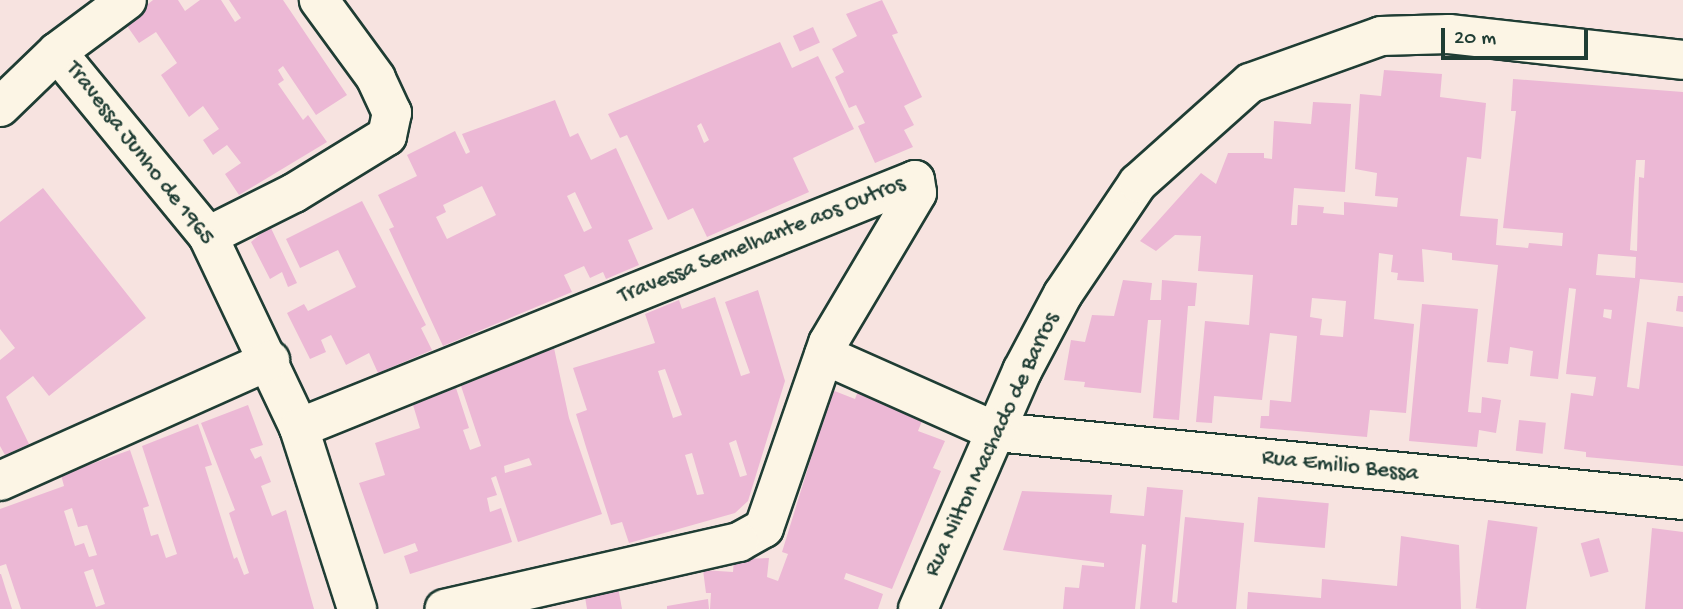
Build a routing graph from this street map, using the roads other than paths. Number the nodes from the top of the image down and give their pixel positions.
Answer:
1 (127, 0) edge
2 (318, 0) edge
3 (57, 51) junction
4 (1683, 60) edge
5 (0, 107) edge
6 (208, 236) junction
7 (824, 355) junction
8 (270, 360) junction
9 (299, 428) junction
10 (997, 432) junction
11 (0, 481) edge
12 (1683, 500) edge
13 (358, 609) edge
14 (445, 609) edge
15 (918, 609) edge

1 - 3 street
2 - 6 street
3 - 5 street
3 - 6 street, Travessa Junho de 1965
4 - 10 street, Rua Nilton Machado de Barros
6 - 8 street, Travessa Junho de 1965
7 - 9 street, Travessa Semelhante aos Outros
7 - 10 street, Rua Emilio Bessa
7 - 14 street, Travessa Semelhante aos Outros
8 - 9 street, Travessa Junho de 1965
8 - 11 street
9 - 13 street, Travessa Junho de 1965
10 - 12 street, Rua Emilio Bessa
10 - 15 street, Rua Nilton Machado de Barros

